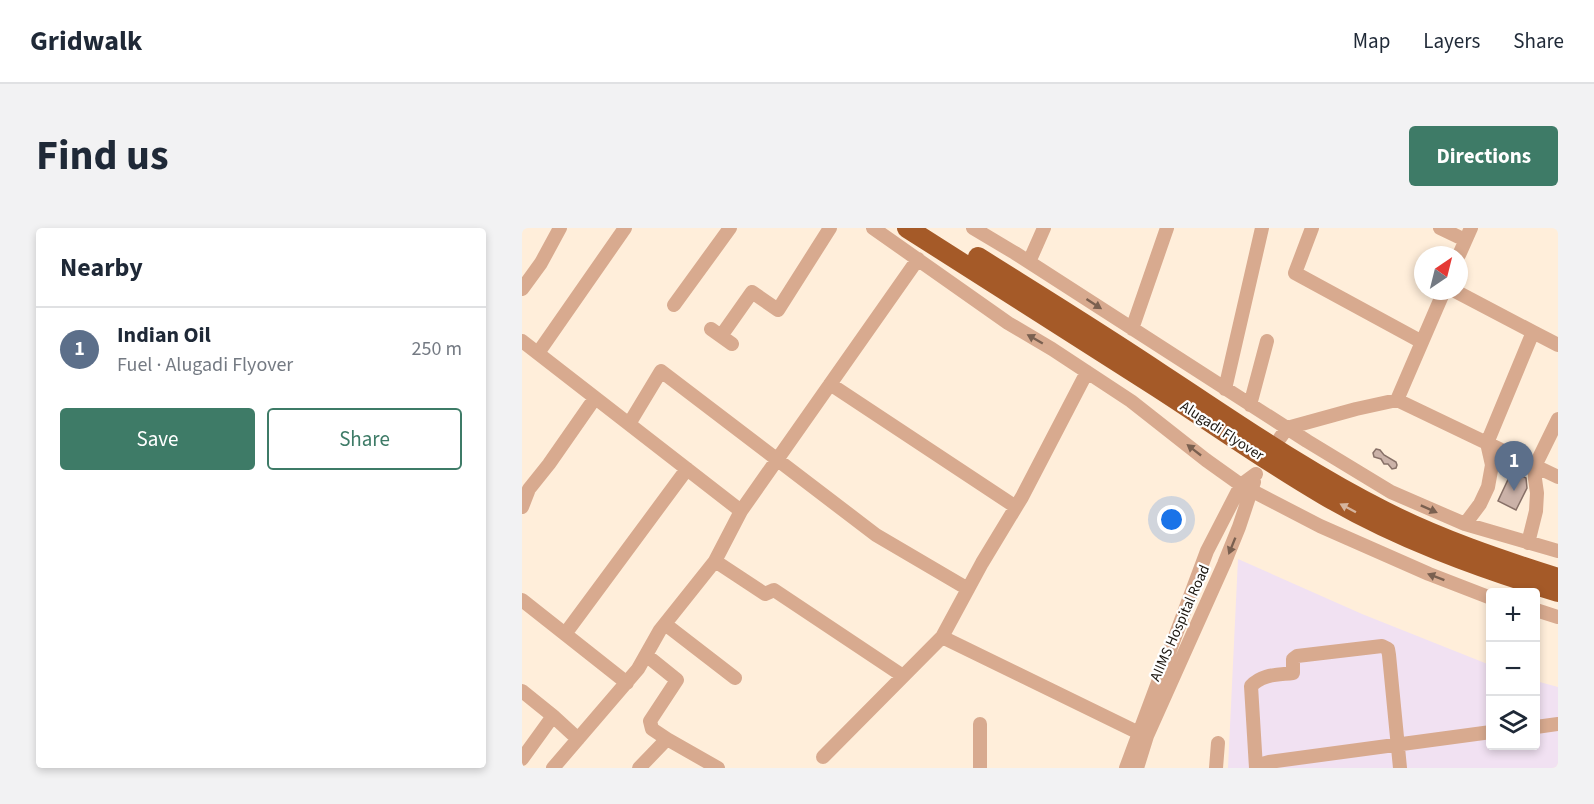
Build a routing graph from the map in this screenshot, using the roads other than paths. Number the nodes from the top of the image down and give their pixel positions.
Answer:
1 (560, 228) edge
2 (625, 228) edge
3 (730, 228) edge
4 (830, 228) edge
5 (873, 228) edge
6 (908, 228) edge
7 (933, 228) edge
8 (974, 228) edge
9 (1044, 228) edge
10 (1167, 228) edge
11 (1262, 228) edge
12 (1312, 228) edge
13 (1440, 228) edge
14 (1468, 234) edge
15 (918, 259) junction
16 (1029, 262) junction
17 (522, 289) edge
18 (1468, 298) edge
19 (1440, 300) edge
20 (674, 305) dead end
21 (1132, 329) junction
22 (1533, 332) junction
23 (721, 336) dead end
24 (522, 341) edge
25 (1268, 341) dead end
26 (1422, 342) junction
27 (1558, 345) edge
28 (538, 353) junction
29 (1088, 372) junction
30 (830, 384) junction
31 (1225, 389) junction
32 (595, 398) junction
33 (1397, 400) junction
34 (1250, 405) junction
35 (1558, 419) edge
36 (628, 424) junction
37 (1284, 433) junction
38 (1487, 443) junction
39 (777, 459) junction
40 (1535, 466) junction
41 (687, 469) junction
42 (1558, 477) edge
43 (1247, 488) junction
44 (522, 507) edge
45 (1016, 507) junction
46 (741, 511) junction
47 (1465, 524) junction
48 (1528, 543) junction
49 (1558, 551) edge
50 (715, 561) junction
51 (1558, 578) edge
52 (968, 589) junction
53 (1558, 592) edge
54 (1486, 596) edge
55 (522, 600) edge
56 (1540, 611) edge
57 (1558, 616) edge
58 (664, 624) junction
59 (566, 634) junction
60 (942, 637) junction
61 (646, 655) junction
62 (903, 676) junction
63 (735, 678) dead end
64 (627, 683) junction
65 (522, 691) edge
66 (553, 716) junction
67 (981, 724) dead end
68 (1558, 724) edge
69 (1540, 726) edge
70 (1139, 733) junction
71 (1486, 733) edge
72 (578, 739) junction
73 (667, 739) junction
74 (1218, 743) dead end
75 (1397, 744) junction
76 (823, 757) dead end
77 (522, 759) edge
78 (553, 768) edge
79 (639, 768) edge
80 (718, 768) edge
81 (980, 768) edge
82 (1126, 768) edge
83 (1137, 768) edge
84 (1216, 768) edge
85 (1257, 768) edge
86 (1400, 768) edge

1 - 17 street
2 - 28 street
3 - 20 street
4 - 23 street
5 - 15 street
53 -> 6 highway, Alugadi Flyover
7 - 51 highway, Alugadi Flyover
8 - 16 street
9 - 16 street
10 - 21 street
11 - 31 street
12 - 26 street
13 - 14 street
29 -> 15 street
15 - 30 street
16 -> 21 street
18 - 22 street
19 - 26 street
21 - 31 street
22 - 27 street
22 - 38 street
24 - 28 street
25 - 34 street
26 - 33 street
28 - 32 street
43 -> 29 street
29 - 45 street
30 - 39 street
30 - 45 street
31 - 34 street
32 - 36 street
32 - 44 street
33 - 37 street
33 - 38 street
34 - 37 street
35 - 40 street
36 - 39 street
36 - 41 street
37 -> 47 street
38 - 40 street
38 - 47 street
39 - 46 street
39 - 52 street
40 - 42 street
40 - 48 street
41 - 46 street
41 - 59 street
54 -> 43 street
43 - 70 street, AIIMS Hospital Road
43 -> 83 street, AIIMS Hospital Road
45 - 52 street
46 - 50 street
47 - 48 street
48 - 49 street
50 - 58 street
50 - 62 street
52 - 60 street
55 - 59 street
56 - 57 street
58 - 61 street
58 - 63 street
59 - 64 street
60 - 62 street
60 - 70 street
61 - 64 street
61 - 73 street
62 - 76 street
64 - 72 street
65 - 66 street
66 - 72 street
66 - 77 street
67 - 81 street
68 - 69 street
70 - 82 street, AIIMS Hospital Road
71 - 75 street
72 - 78 street
73 - 79 street
73 - 80 street
74 - 84 street
75 - 85 street
75 - 85 street
75 - 86 street

